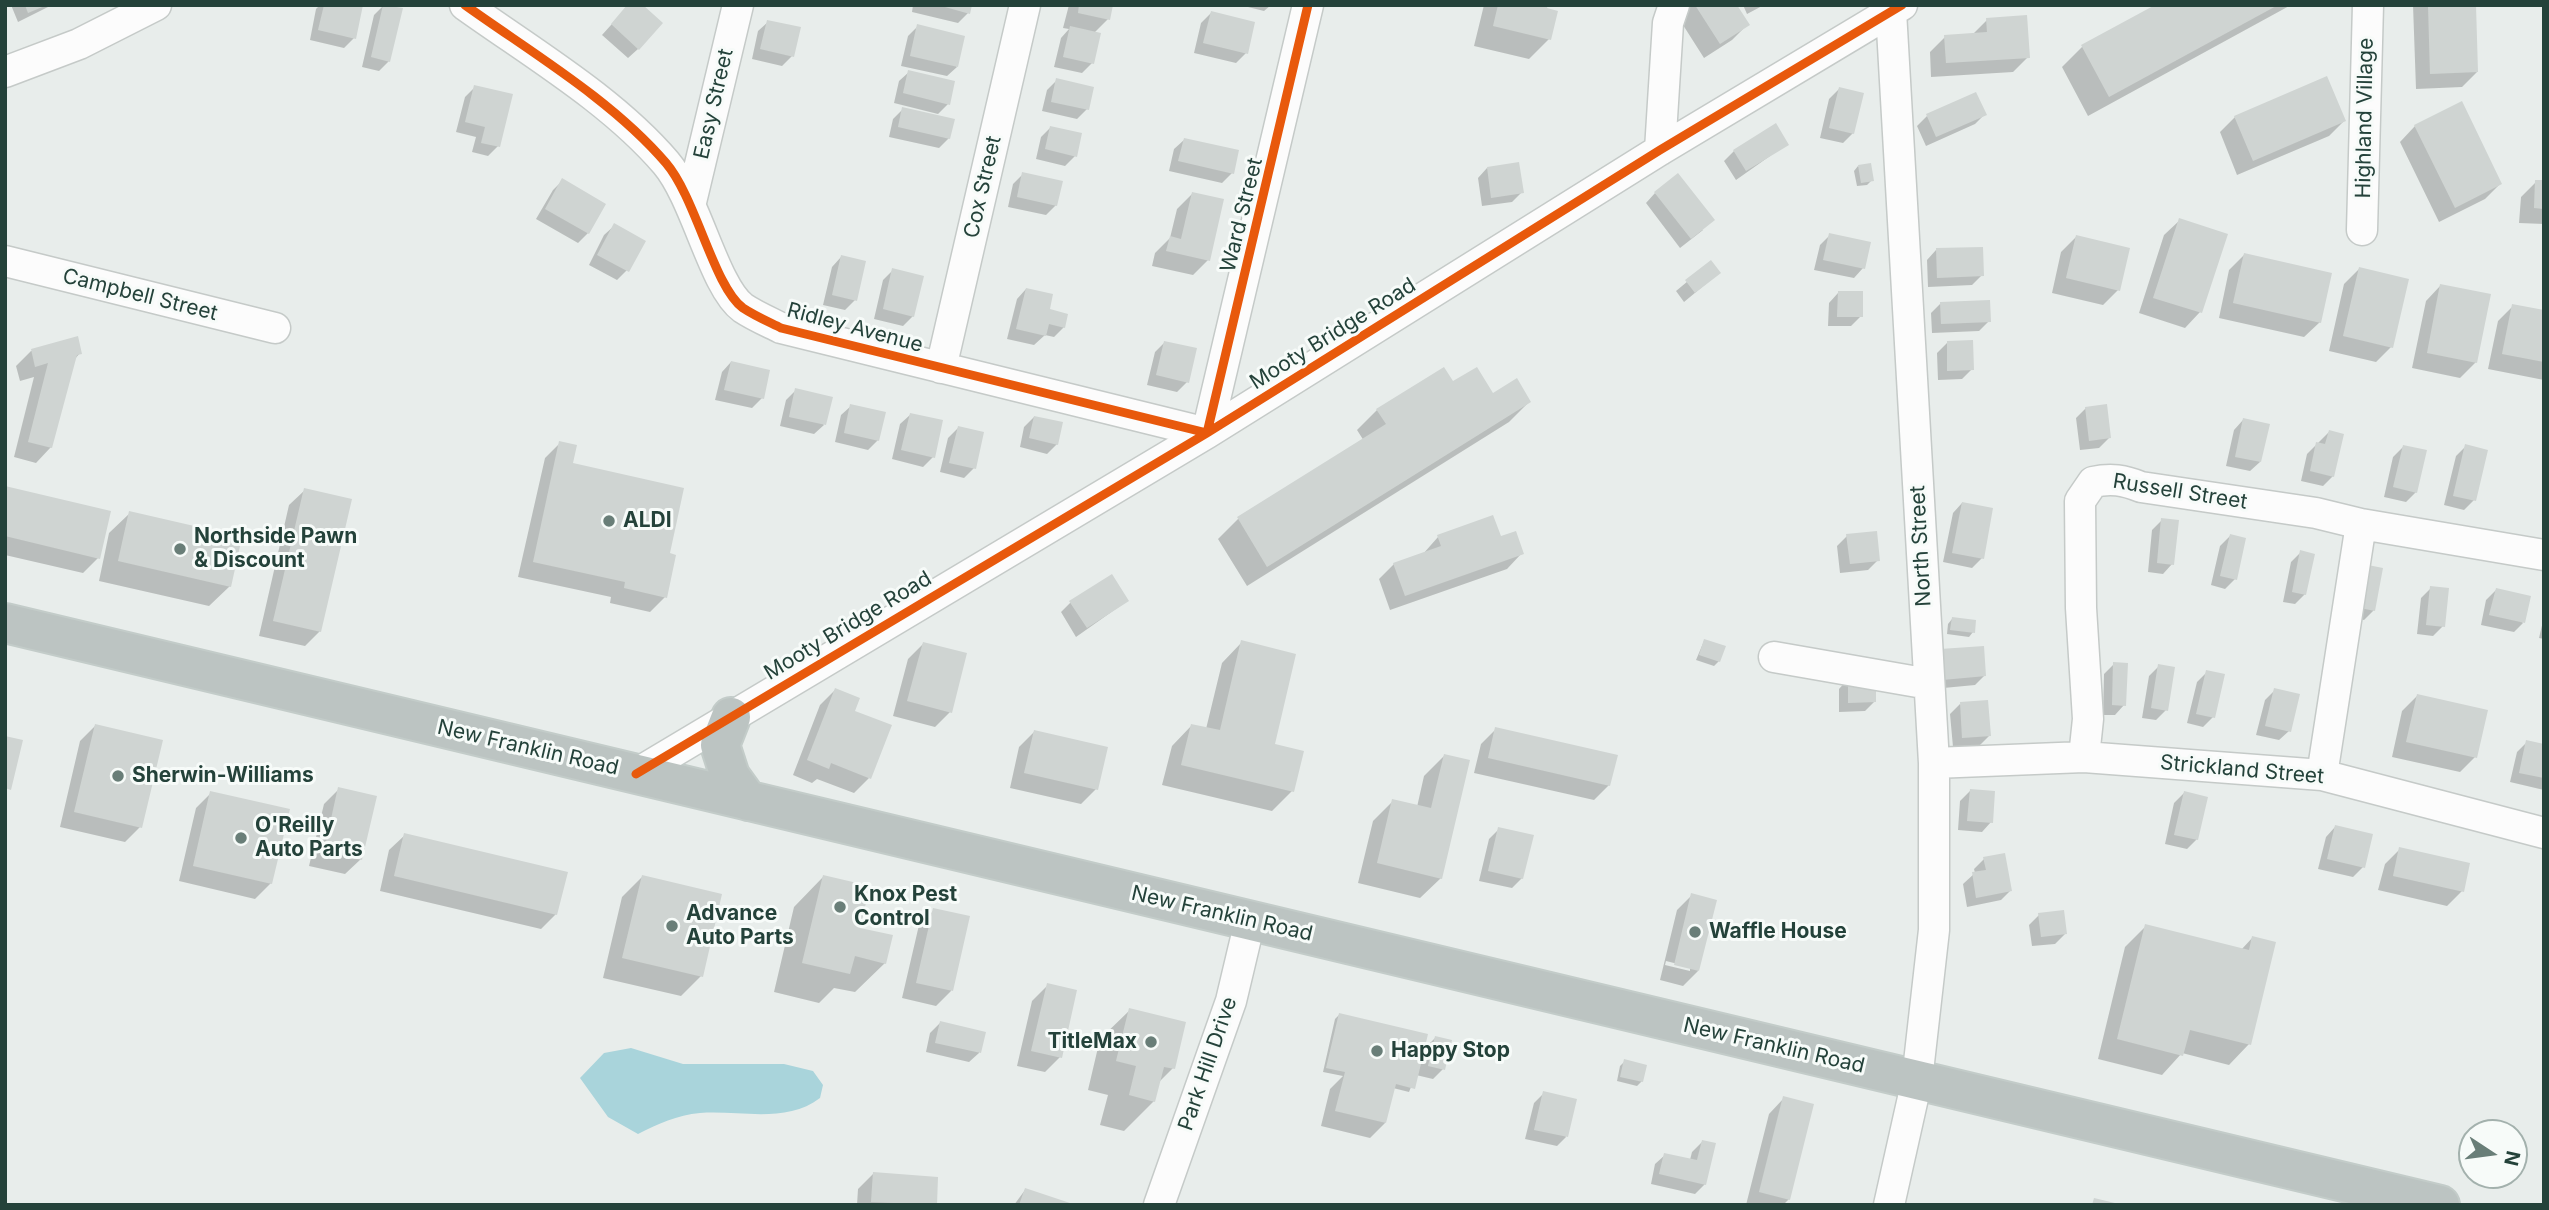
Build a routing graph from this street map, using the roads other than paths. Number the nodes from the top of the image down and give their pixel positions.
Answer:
1 (156, 5) edge
2 (465, 5) edge
3 (738, 5) edge
4 (1025, 5) edge
5 (1308, 5) edge
6 (1674, 5) edge
7 (2368, 5) edge
8 (1897, 8) edge
9 (5, 72) edge
10 (1660, 150) junction
11 (691, 202) junction
12 (2362, 230) dead end
13 (5, 261) edge
14 (275, 328) dead end
15 (941, 368) junction
16 (1208, 433) junction
17 (2361, 524) junction
18 (2544, 555) edge
19 (5, 623) edge
20 (1774, 657) dead end
21 (1929, 684) junction
22 (730, 717) junction
23 (2084, 757) junction
24 (1934, 763) junction
25 (636, 774) junction
26 (2322, 775) junction
27 (748, 800) junction
28 (2544, 833) edge
29 (1250, 920) junction
30 (1917, 1080) junction
31 (1159, 1205) edge
32 (1889, 1205) edge
33 (2440, 1205) edge

1 - 9 street
2 - 11 street, Ridley Avenue
3 - 11 street, Easy Street
4 - 15 street, Cox Street
5 - 16 street, Ward Street
6 - 10 street
7 - 12 street, Highland Village
8 - 10 street, Mooty Bridge Road
8 - 21 street, North Street
10 - 16 street, Mooty Bridge Road
11 - 15 street, Ridley Avenue
13 - 14 street, Campbell Street
15 - 16 street, Ridley Avenue
16 - 22 street, Mooty Bridge Road
17 - 18 street, Russell Street
17 - 23 street, Russell Street
17 - 26 street
19 - 25 highway, New Franklin Road
20 - 21 street
21 - 24 street, North Street
22 - 25 street, Mooty Bridge Road
22 - 27 highway
23 - 24 street, Strickland Street
23 - 26 street, Strickland Street
24 - 30 street, North Street
25 - 27 highway, New Franklin Road
26 - 28 street, Strickland Street
27 - 29 highway, New Franklin Road
29 - 30 highway, New Franklin Road
29 - 31 street, Park Hill Drive
30 - 32 street, North Street
30 - 33 highway, New Franklin Road

